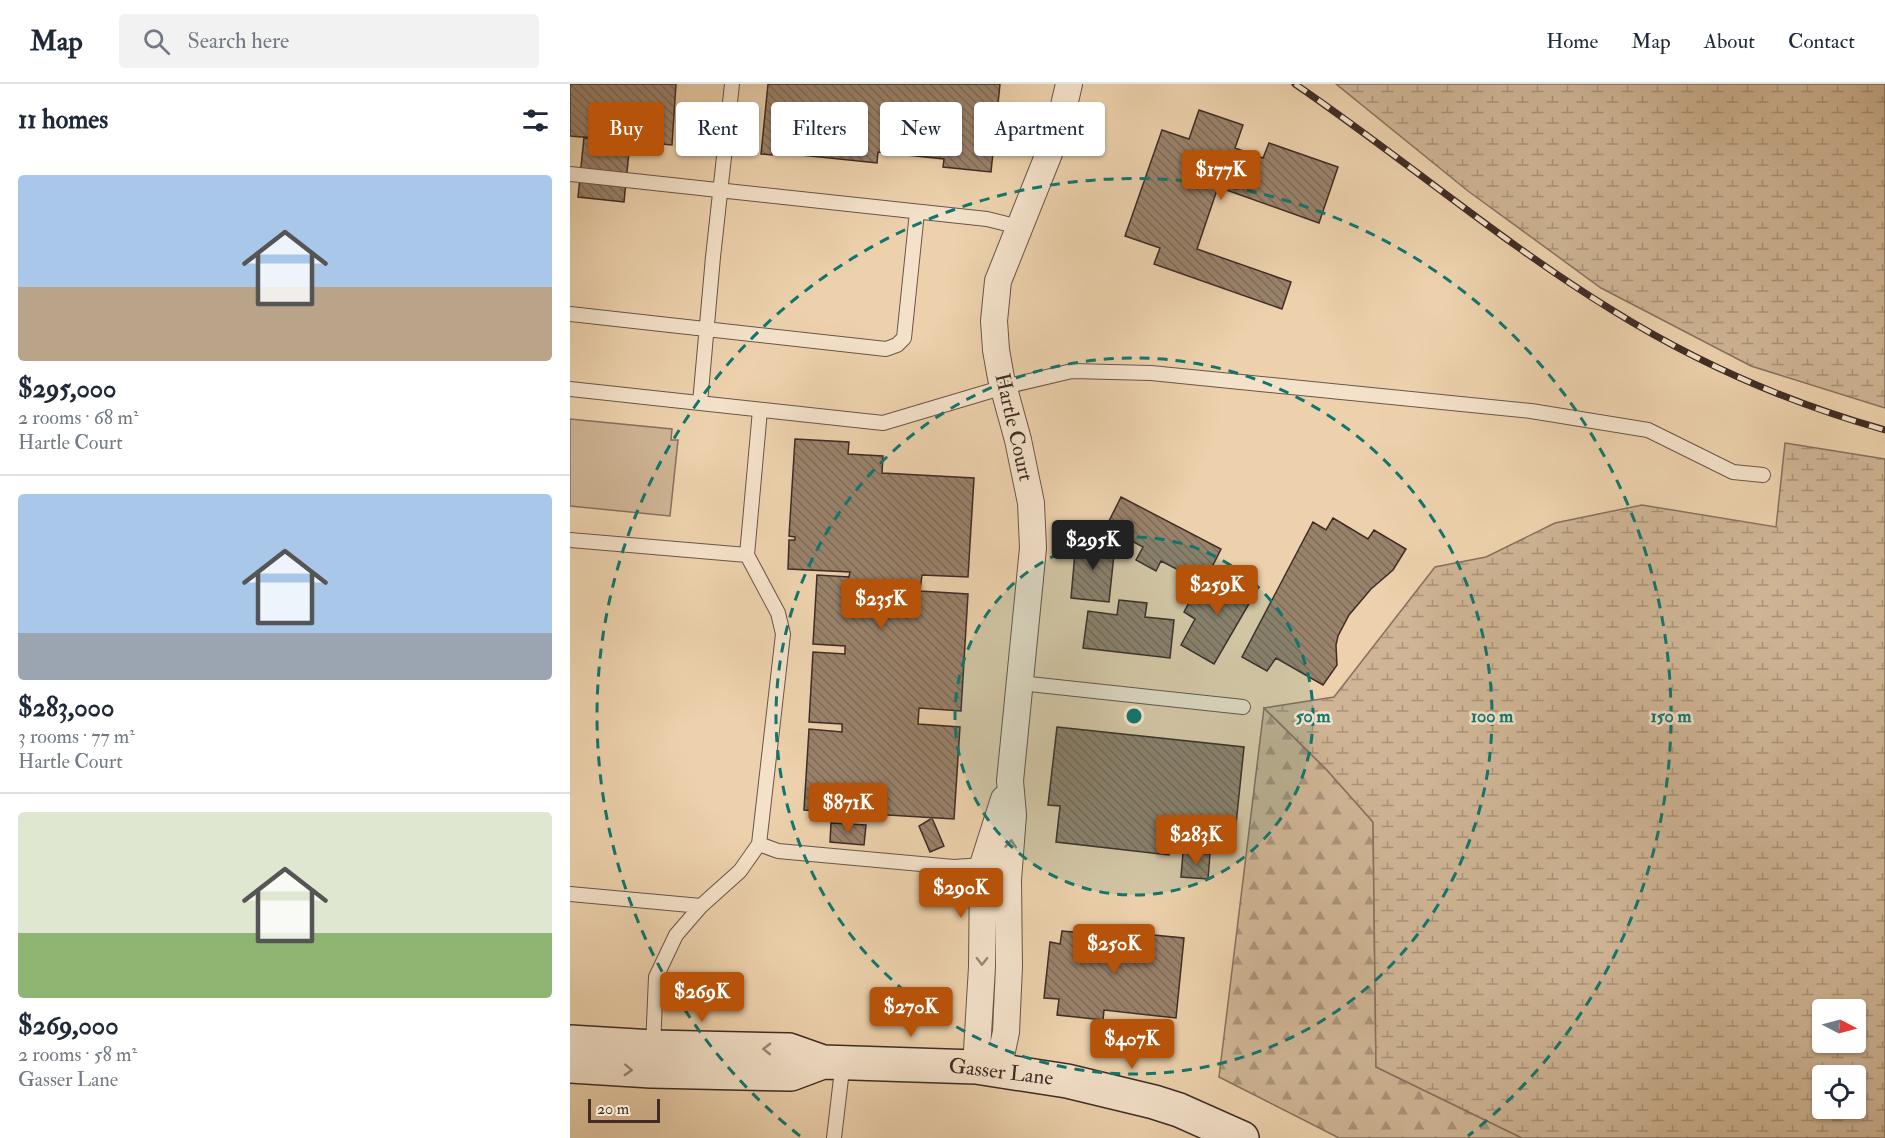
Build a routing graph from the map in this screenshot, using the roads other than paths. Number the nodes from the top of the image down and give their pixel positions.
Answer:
1 (732, 84) edge
2 (1069, 84) edge
3 (570, 174) edge
4 (721, 191) junction
5 (917, 212) junction
6 (1019, 227) junction
7 (570, 314) edge
8 (706, 328) junction
9 (1004, 387) junction
10 (570, 389) edge
11 (700, 403) junction
12 (759, 410) junction
13 (1763, 475) dead end
14 (570, 540) edge
15 (747, 555) junction
16 (1020, 683) junction
17 (1243, 707) dead end
18 (1010, 781) junction
19 (759, 844) junction
20 (982, 866) junction
21 (570, 894) edge
22 (701, 906) junction
23 (570, 1042) edge
24 (653, 1047) junction
25 (833, 1062) junction
26 (570, 1066) edge
27 (987, 1068) junction
28 (834, 1138) edge
29 (1242, 1138) edge

1 - 4 lane
2 - 6 street, Hartle Court
3 - 4 lane
4 - 5 lane
4 - 8 lane
5 - 6 lane
5 - 8 lane
6 - 9 street, Hartle Court
7 - 8 lane
8 - 11 lane
9 - 12 lane
9 - 13 lane
9 - 16 street, Hartle Court
10 - 11 lane
11 - 12 lane
12 - 15 lane
14 - 15 lane
15 - 19 lane
16 - 17 lane
16 - 18 street, Hartle Court
18 - 20 street, Hartle Court
27 -> 18 street, Hartle Court
19 - 20 lane
19 - 22 lane
20 -> 27 street, Hartle Court
21 - 22 lane
22 - 24 lane
23 - 24 street, Gasser Lane
25 -> 24 street, Gasser Lane
26 -> 25 street, Gasser Lane
25 - 27 street, Gasser Lane
25 - 28 lane
27 - 29 street, Gasser Lane

